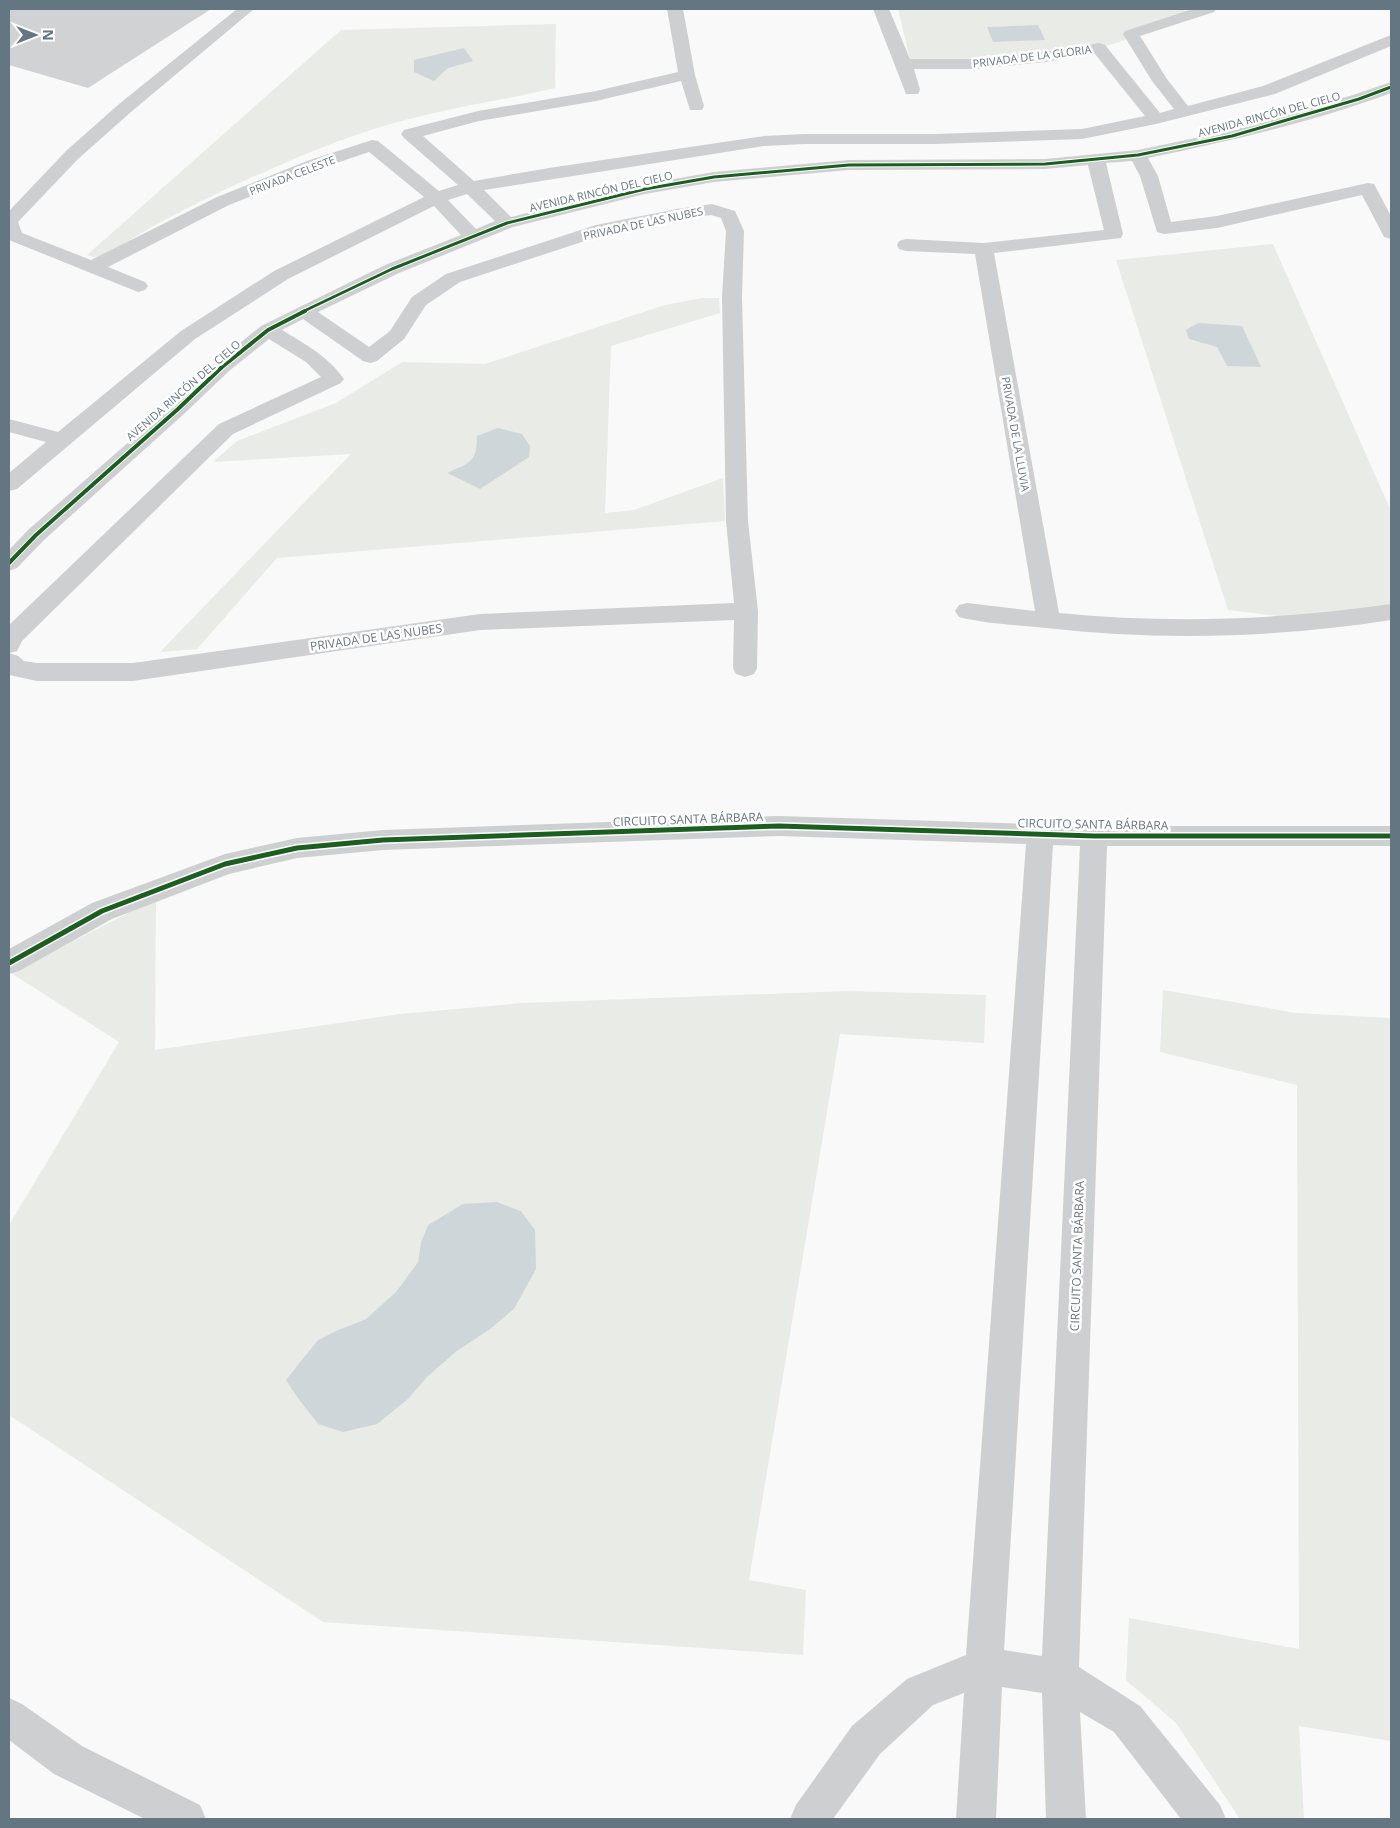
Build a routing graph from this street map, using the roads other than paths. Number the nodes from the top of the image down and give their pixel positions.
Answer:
1 (246, 9) edge
2 (675, 9) edge
3 (881, 9) edge
4 (1208, 9) edge
5 (1390, 41) edge
6 (904, 64) junction
7 (687, 75) junction
8 (1391, 87) edge
9 (912, 90) dead end
10 (696, 106) dead end
11 (1184, 111) junction
12 (1156, 119) junction
13 (1138, 155) junction
14 (1096, 160) junction
15 (470, 188) junction
16 (436, 198) junction
17 (9, 222) edge
18 (507, 223) junction
19 (1391, 232) edge
20 (472, 236) junction
21 (906, 245) dead end
22 (984, 249) junction
23 (93, 267) junction
24 (138, 286) dead end
25 (304, 311) junction
26 (268, 330) junction
27 (9, 425) edge
28 (61, 440) junction
29 (9, 484) edge
30 (9, 563) edge
31 (746, 611) junction
32 (967, 611) dead end
33 (1391, 612) edge
34 (1048, 620) junction
35 (9, 646) edge
36 (9, 662) edge
37 (745, 668) dead end
38 (1040, 833) junction
39 (1094, 836) junction
40 (1391, 836) edge
41 (9, 963) edge
42 (984, 1666) junction
43 (1060, 1677) junction
44 (9, 1717) edge
45 (186, 1819) edge
46 (810, 1819) edge
47 (976, 1819) edge
48 (1066, 1819) edge
49 (1206, 1819) edge

1 - 17 street
2 - 7 street
3 - 6 street
4 - 11 street
5 - 11 street, AVENIDA RINCÓN DEL CIELO
6 - 9 street
6 - 12 street, PRIVADA DE LA GLORIA
7 - 10 street
7 - 15 street
8 - 13 street, AVENIDA RINCÓN DEL CIELO
11 - 12 street, AVENIDA RINCÓN DEL CIELO
12 - 15 street, AVENIDA RINCÓN DEL CIELO
13 - 14 street, AVENIDA RINCÓN DEL CIELO
13 - 19 street
14 - 18 street, AVENIDA RINCÓN DEL CIELO
14 - 22 street
15 - 16 street, AVENIDA RINCÓN DEL CIELO
15 - 18 street
16 - 20 street, PRIVADA CELESTE
16 - 23 street, PRIVADA CELESTE
16 - 28 street, AVENIDA RINCÓN DEL CIELO
17 - 23 street
18 - 20 street, AVENIDA RINCÓN DEL CIELO
20 - 25 street, AVENIDA RINCÓN DEL CIELO
21 - 22 street
22 - 34 street, PRIVADA DE LA LLUVIA
23 - 24 street
25 - 26 street, AVENIDA RINCÓN DEL CIELO
25 - 31 street, PRIVADA DE LAS NUBES
26 - 30 street, AVENIDA RINCÓN DEL CIELO
26 - 35 street
27 - 28 street
28 - 29 street, AVENIDA RINCÓN DEL CIELO
31 - 36 street, PRIVADA DE LAS NUBES
31 - 37 street, PRIVADA DE LAS NUBES
32 - 34 street
33 - 34 street
38 - 39 street, CIRCUITO SANTA BÁRBARA
38 - 41 street, CIRCUITO SANTA BÁRBARA
38 - 42 street, CIRCUITO SANTA BÁRBARA
39 - 40 street, CIRCUITO SANTA BÁRBARA
39 - 43 street, CIRCUITO SANTA BÁRBARA
42 - 43 street
42 - 46 street
42 - 47 street, CIRCUITO SANTA BÁRBARA
43 - 48 street, CIRCUITO SANTA BÁRBARA
43 - 49 street
44 - 45 street

